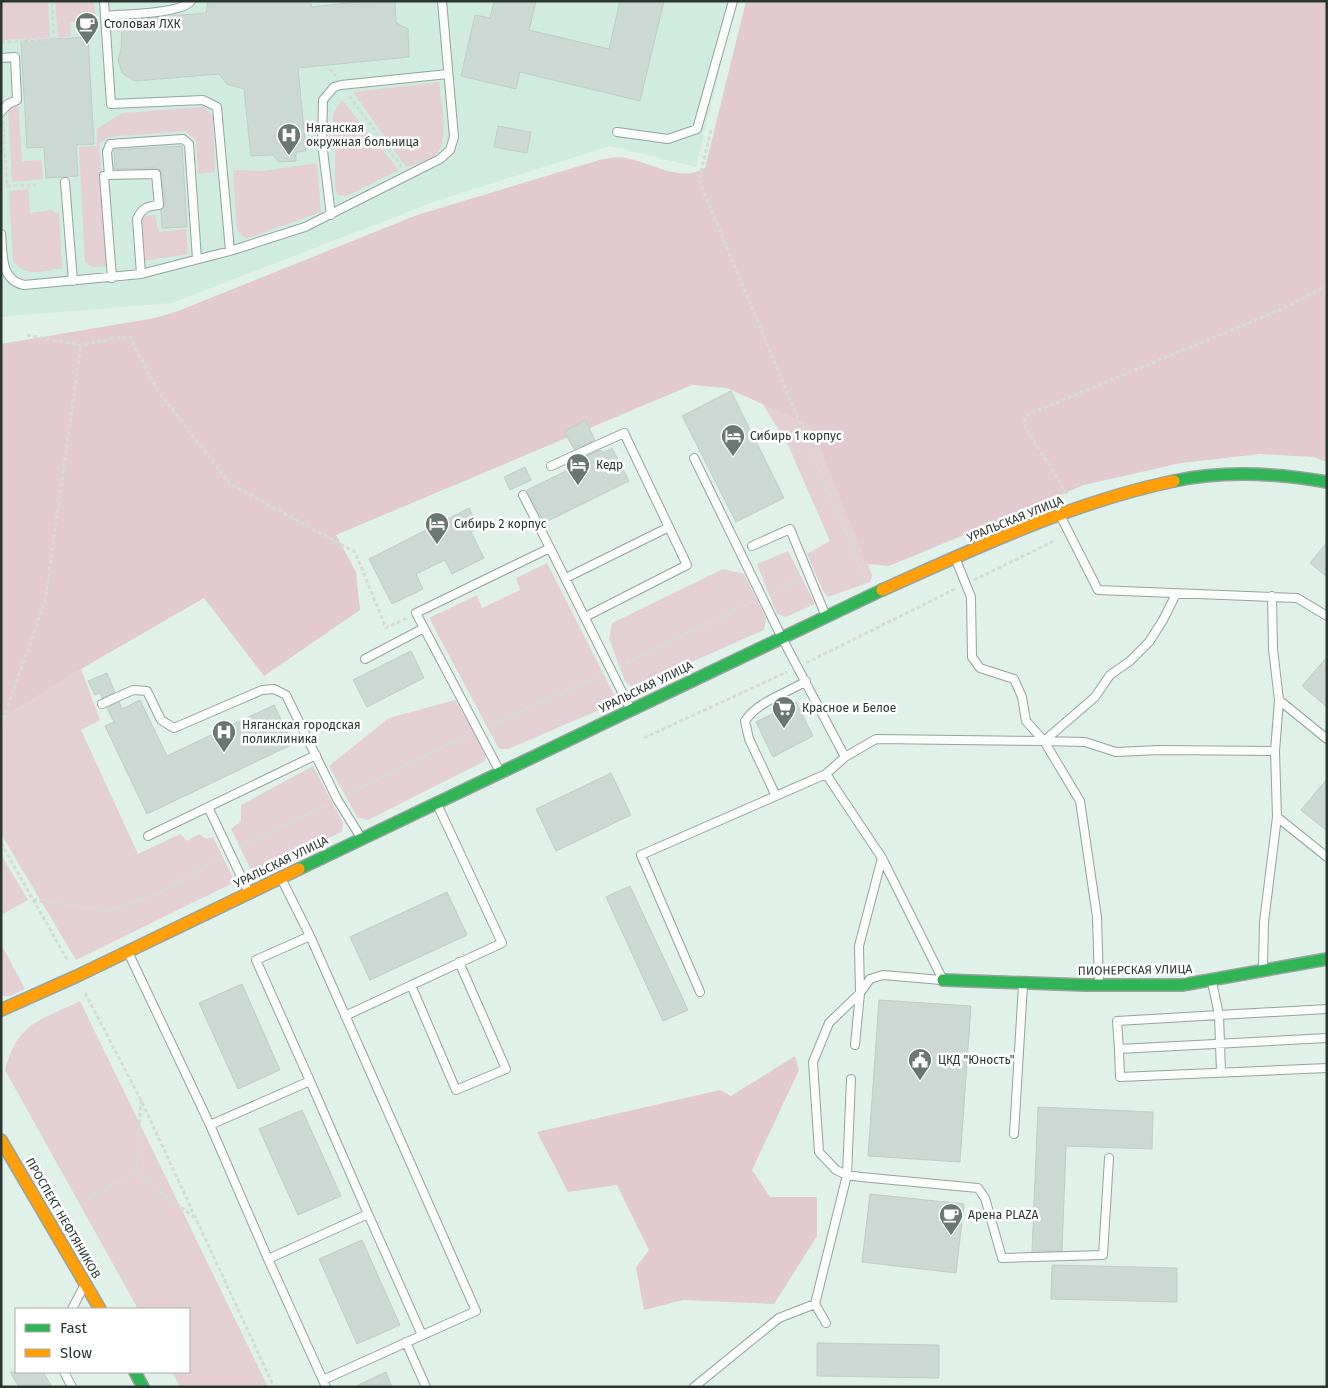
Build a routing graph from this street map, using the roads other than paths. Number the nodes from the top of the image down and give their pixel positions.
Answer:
1 (104, 1) edge
2 (190, 1) edge
3 (442, 1) edge
4 (734, 1) edge
5 (106, 16) junction
6 (1, 58) edge
7 (448, 74) junction
8 (1, 112) edge
9 (617, 132) dead end
10 (109, 175) junction
11 (65, 182) dead end
12 (331, 215) junction
13 (1, 234) edge
14 (230, 251) junction
15 (197, 259) junction
16 (141, 274) junction
17 (112, 278) junction
18 (73, 280) junction
19 (694, 458) dead end
20 (551, 466) dead end
21 (1327, 482) edge
22 (523, 495) dead end
23 (1060, 515) junction
24 (669, 527) junction
25 (752, 546) dead end
26 (550, 548) junction
27 (955, 558) junction
28 (566, 578) junction
29 (1176, 594) junction
30 (1272, 596) junction
31 (826, 616) junction
32 (1327, 616) edge
33 (585, 617) junction
34 (424, 628) junction
35 (781, 636) junction
36 (365, 659) dead end
37 (806, 681) junction
38 (1279, 700) junction
39 (102, 704) dead end
40 (631, 710) junction
41 (1327, 739) edge
42 (1044, 741) junction
43 (1275, 751) junction
44 (316, 755) junction
45 (844, 757) junction
46 (500, 772) junction
47 (826, 774) junction
48 (776, 796) junction
49 (436, 803) junction
50 (208, 807) junction
51 (1277, 817) junction
52 (148, 836) dead end
53 (362, 838) junction
54 (1327, 857) edge
55 (882, 858) junction
56 (280, 877) junction
57 (249, 892) junction
58 (310, 936) junction
59 (128, 951) junction
60 (1327, 959) edge
61 (459, 962) junction
62 (1263, 972) junction
63 (943, 980) junction
64 (1212, 980) junction
65 (1023, 983) junction
66 (410, 985) junction
67 (1099, 986) junction
68 (700, 992) dead end
69 (860, 993) junction
70 (1327, 1009) edge
71 (1, 1010) edge
72 (1219, 1015) junction
73 (345, 1016) junction
74 (1327, 1038) edge
75 (1220, 1044) junction
76 (854, 1045) dead end
77 (1118, 1049) junction
78 (1327, 1068) edge
79 (1222, 1072) junction
80 (851, 1079) dead end
81 (310, 1081) junction
82 (210, 1124) junction
83 (1014, 1134) dead end
84 (1, 1140) edge
85 (1109, 1158) dead end
86 (846, 1176) junction
87 (368, 1214) junction
88 (268, 1259) junction
89 (85, 1284) junction
90 (815, 1304) junction
91 (73, 1308) edge
92 (99, 1308) edge
93 (826, 1323) dead end
94 (422, 1334) junction
95 (406, 1342) junction
96 (65, 1373) edge
97 (136, 1373) edge
98 (324, 1384) edge
99 (72, 1387) edge
100 (143, 1387) edge
101 (426, 1387) edge
102 (694, 1387) edge

1 - 5 lane
2 - 5 lane
3 - 7 lane
4 - 9 lane
5 - 14 lane
6 - 8 lane
7 - 12 lane
7 - 12 lane
10 - 15 lane
10 - 16 lane
10 - 17 lane
11 - 18 lane
12 - 14 lane
13 - 18 lane
14 - 15 lane
15 - 16 lane
16 - 17 lane
17 - 18 lane
19 - 35 lane
20 - 24 lane
21 - 23 street, УРАЛЬСКАЯ УЛИЦА
22 - 26 lane
23 - 27 street, УРАЛЬСКАЯ УЛИЦА
23 - 29 lane
24 - 28 lane
24 - 33 lane
25 - 31 lane
26 - 28 lane
26 - 34 lane
27 - 31 street, УРАЛЬСКАЯ УЛИЦА
27 - 42 lane
28 - 33 lane
29 - 30 lane
29 - 42 lane
30 - 32 lane
30 - 38 lane
31 - 35 street, УРАЛЬСКАЯ УЛИЦА
33 - 40 lane
34 - 36 lane
34 - 46 lane
35 - 37 lane
35 - 40 street, УРАЛЬСКАЯ УЛИЦА
37 - 45 lane
37 - 48 lane
38 - 41 lane
38 - 43 lane
39 - 44 lane
40 - 46 street, УРАЛЬСКАЯ УЛИЦА
42 - 43 lane
42 - 45 lane
42 - 67 lane
43 - 51 lane
44 - 50 lane
44 - 53 lane
45 - 47 lane
46 - 49 street, УРАЛЬСКАЯ УЛИЦА
47 - 48 lane
47 - 55 lane
48 - 68 lane
49 - 53 street, УРАЛЬСКАЯ УЛИЦА
49 - 61 lane
50 - 52 lane
50 - 57 lane
51 - 54 lane
51 - 62 lane
53 - 56 street, УРАЛЬСКАЯ УЛИЦА
55 - 63 lane
55 - 69 lane
56 - 57 street, УРАЛЬСКАЯ УЛИЦА
56 - 58 lane
57 - 59 street, УРАЛЬСКАЯ УЛИЦА
58 - 73 lane
58 - 81 lane
59 - 71 street, УРАЛЬСКАЯ УЛИЦА
59 - 82 lane
60 - 62 street, ПИОНЕРСКАЯ УЛИЦА
61 - 66 lane
61 - 66 lane
62 - 64 street, ПИОНЕРСКАЯ УЛИЦА
63 - 65 street, ПИОНЕРСКАЯ УЛИЦА
63 - 69 lane
64 - 67 street, ПИОНЕРСКАЯ УЛИЦА
64 - 72 lane
65 - 67 street, ПИОНЕРСКАЯ УЛИЦА
65 - 83 lane
66 - 73 lane
69 - 76 lane
69 - 86 lane
70 - 72 lane
72 - 75 lane
72 - 77 lane
73 - 94 lane
74 - 75 lane
75 - 77 lane
75 - 79 lane
77 - 79 lane
78 - 79 lane
80 - 86 lane
81 - 82 lane
81 - 87 lane
82 - 88 lane
84 - 89 street, ПРОСПЕКТ НЕФТЯНИКОВ
85 - 86 lane
86 - 90 lane
87 - 88 lane
87 - 94 lane
88 - 98 lane
89 - 91 lane
89 - 92 street, ПРОСПЕКТ НЕФТЯНИКОВ
90 - 93 lane
90 - 102 lane
94 - 95 lane
95 - 98 lane
95 - 101 lane
96 - 99 lane
97 - 100 street

